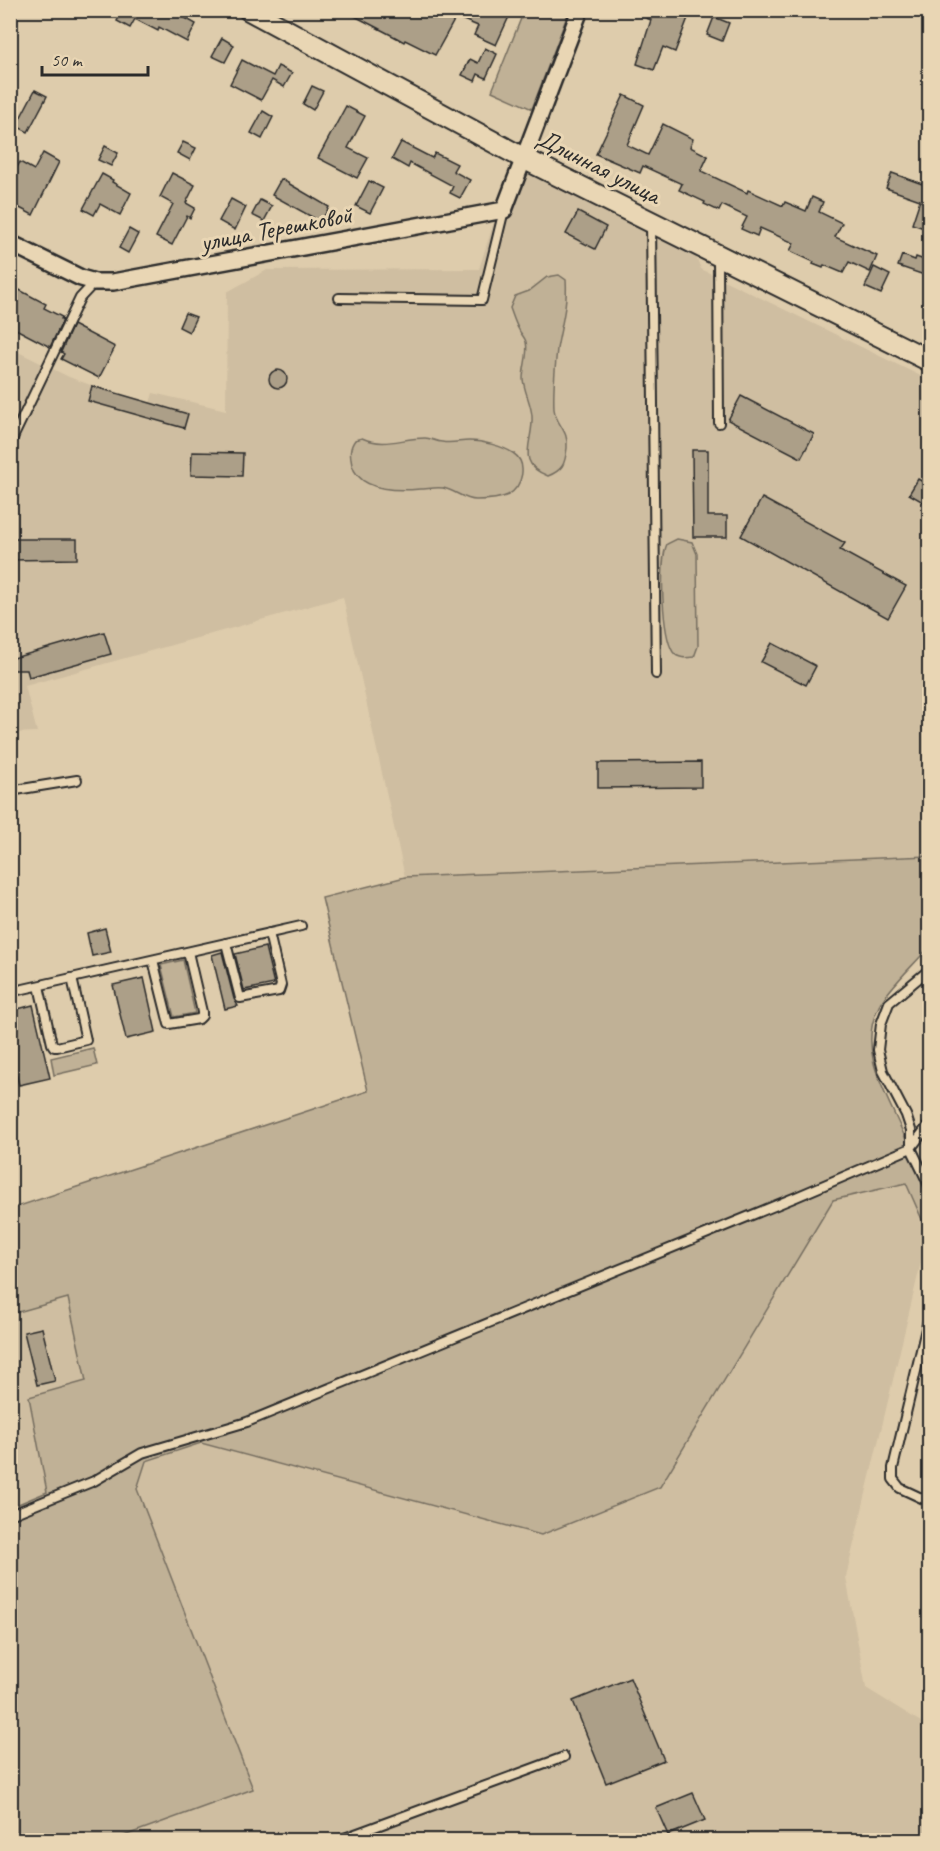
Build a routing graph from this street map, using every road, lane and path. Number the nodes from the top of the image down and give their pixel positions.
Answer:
1 (249, 10) edge
2 (580, 10) edge
3 (525, 159) junction
4 (504, 210) junction
5 (651, 222) junction
6 (10, 243) edge
7 (718, 255) junction
8 (95, 282) junction
9 (339, 298) dead end
10 (930, 361) edge
11 (719, 423) dead end
12 (10, 444) edge
13 (656, 674) dead end
14 (77, 780) dead end
15 (10, 791) edge
16 (301, 926) dead end
17 (269, 933) junction
18 (226, 943) junction
19 (188, 952) junction
20 (153, 960) junction
21 (930, 969) edge
22 (72, 978) junction
23 (39, 986) junction
24 (10, 992) edge
25 (930, 1123) edge
26 (911, 1148) junction
27 (930, 1187) edge
28 (930, 1312) edge
29 (930, 1502) edge
30 (10, 1515) edge
31 (564, 1756) dead end
32 (339, 1840) edge

1 - 3 street, Длинная улица
2 - 3 street
3 - 4 street
3 - 5 street, Длинная улица
4 - 8 street, улица Терешковой
4 - 9 lane
5 - 7 street, Длинная улица
5 - 13 lane
6 - 8 street, улица Терешковой
7 - 10 street, Длинная улица
7 - 11 lane
8 - 12 lane
14 - 15 lane
16 - 17 lane
17 - 18 lane
17 - 18 lane
18 - 19 lane
19 - 20 lane
19 - 20 lane
20 - 22 lane
21 - 26 lane
22 - 23 lane
22 - 23 lane
23 - 24 lane
25 - 26 lane
26 - 27 lane
26 - 30 lane
28 - 29 lane
31 - 32 lane

